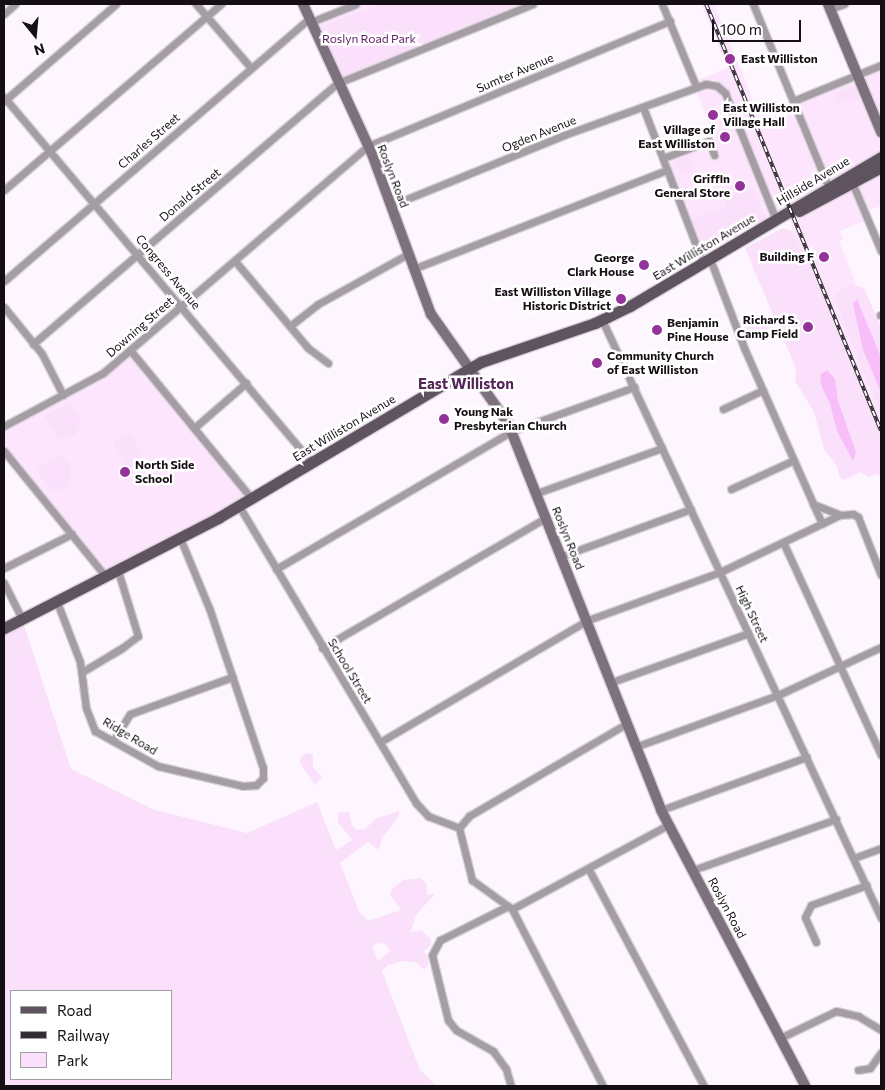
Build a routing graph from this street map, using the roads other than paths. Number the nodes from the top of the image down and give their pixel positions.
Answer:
1 (15, 4) edge
2 (116, 4) edge
3 (196, 4) edge
4 (221, 4) edge
5 (303, 4) edge
6 (356, 4) edge
7 (533, 4) edge
8 (662, 4) edge
9 (753, 4) edge
10 (844, 4) edge
11 (829, 6) edge
12 (4, 14) edge
13 (206, 16) junction
14 (310, 21) junction
15 (670, 21) junction
16 (881, 65) edge
17 (251, 68) junction
18 (857, 75) junction
19 (338, 83) junction
20 (696, 86) junction
21 (4, 99) edge
22 (793, 101) junction
23 (643, 107) junction
24 (881, 132) edge
25 (368, 146) junction
26 (50, 150) junction
27 (714, 155) dead end
28 (881, 157) edge
29 (663, 158) junction
30 (881, 167) edge
31 (667, 170) junction
32 (850, 180) junction
33 (4, 190) edge
34 (830, 191) junction
35 (94, 203) junction
36 (392, 205) junction
37 (778, 219) junction
38 (880, 242) edge
39 (881, 251) edge
40 (138, 254) junction
41 (408, 254) junction
42 (235, 261) junction
43 (707, 261) junction
44 (413, 269) junction
45 (4, 281) edge
46 (182, 306) junction
47 (4, 308) edge
48 (602, 320) junction
49 (290, 326) junction
50 (33, 344) junction
51 (130, 350) junction
52 (328, 363) dead end
53 (469, 369) junction
54 (246, 383) junction
55 (634, 387) junction
56 (763, 390) junction
57 (63, 395) junction
58 (723, 409) dead end
59 (4, 426) edge
60 (194, 428) junction
61 (512, 431) junction
62 (662, 448) junction
63 (4, 451) edge
64 (794, 460) junction
65 (312, 463) junction
66 (731, 489) dead end
67 (537, 492) junction
68 (252, 498) junction
69 (813, 503) junction
70 (239, 506) junction
71 (691, 509) junction
72 (840, 515) junction
73 (547, 517) junction
74 (822, 524) junction
75 (72, 534) junction
76 (180, 538) junction
77 (783, 542) junction
78 (562, 556) junction
79 (4, 568) edge
80 (276, 569) junction
81 (118, 570) junction
82 (720, 572) junction
83 (881, 575) edge
84 (106, 577) junction
85 (4, 583) edge
86 (57, 602) junction
87 (22, 619) junction
88 (588, 620) junction
89 (4, 628) edge
90 (749, 633) junction
91 (881, 647) edge
92 (322, 648) junction
93 (840, 666) junction
94 (82, 672) junction
95 (232, 677) junction
96 (612, 682) junction
97 (778, 695) junction
98 (626, 724) junction
99 (113, 741) junction
100 (380, 742) junction
101 (635, 747) junction
102 (881, 754) edge
103 (807, 757) junction
104 (661, 810) junction
105 (836, 819) junction
106 (668, 825) junction
107 (459, 828) junction
108 (881, 848) edge
109 (854, 858) junction
110 (588, 868) junction
111 (693, 870) junction
112 (867, 885) junction
113 (510, 907) junction
114 (881, 918) edge
115 (816, 942) dead end
116 (881, 1030) edge
117 (780, 1038) junction
118 (881, 1052) edge
119 (858, 1070) dead end
120 (803, 1085) edge
121 (511, 1086) edge
122 (603, 1086) edge
123 (704, 1086) edge

1 - 12 street
2 - 21 street
3 - 13 street
4 - 13 street
5 - 14 main road, Roslyn Road
6 - 14 street, Charles Street
7 - 19 street, Donald Street
8 - 15 street
9 - 22 street
10 - 11 street
11 - 18 main road
13 - 17 street
13 - 26 street
14 - 17 street, Charles Street
14 - 19 main road, Roslyn Road
15 - 20 street
15 - 25 street, Sumter Avenue
16 - 18 street
17 - 35 street, Charles Street
18 - 22 street
18 - 24 main road
19 - 25 main road, Roslyn Road
19 - 40 street, Donald Street
20 - 23 street, Ogden Avenue
20 - 37 street
21 - 26 street, Congress Avenue
22 - 34 street
23 - 29 street
23 - 36 street, Ogden Avenue
25 - 36 main road, Roslyn Road
25 - 42 street, Downing Street
26 - 33 street
26 - 35 street, Congress Avenue
27 - 29 street
28 - 32 main road, Hillside Avenue
29 - 31 street
30 - 32 main road, Hillside Avenue
31 - 43 street
31 - 44 street
32 - 34 main road, Hillside Avenue
32 - 38 street
34 - 37 main road, Hillside Avenue
35 - 40 street, Congress Avenue
35 - 45 street, Charles Street
36 - 41 main road, Roslyn Road
37 - 43 main road, East Williston Avenue
38 - 39 street
40 - 46 street, Congress Avenue
40 - 50 street, Donald Street
41 - 44 main road, Roslyn Road
41 - 49 street
42 - 46 street, Downing Street
42 - 49 street
43 - 48 main road, East Williston Avenue
43 - 56 street
44 - 53 main road, Roslyn Road
46 - 51 street, Downing Street
46 - 54 street, Congress Avenue
47 - 50 street
48 - 53 main road, East Williston Avenue
48 - 55 street, High Street
49 - 52 street
50 - 57 street
51 - 57 street, Downing Street
51 - 60 street
53 - 61 main road, Roslyn Road
53 - 65 main road, East Williston Avenue
54 - 60 street
54 - 65 street, Congress Avenue
55 - 61 street
55 - 62 street, High Street
56 - 58 street
56 - 64 street
57 - 59 street, Downing Street
60 - 68 street
61 - 67 main road, Roslyn Road
61 - 80 street
62 - 67 street
62 - 71 street, High Street
63 - 75 street
64 - 66 street
64 - 69 street
65 - 68 main road, East Williston Avenue
67 - 73 main road, Roslyn Road
68 - 70 main road, East Williston Avenue
69 - 72 street
69 - 74 street
70 - 76 main road, East Williston Avenue
70 - 80 street, School Street
71 - 78 street
71 - 82 street, High Street
72 - 74 street
72 - 83 street
73 - 78 main road, Roslyn Road
73 - 92 street
74 - 77 street
75 - 79 street
75 - 84 street
76 - 81 main road, East Williston Avenue
76 - 95 street
77 - 82 street
77 - 93 street
78 - 88 main road, Roslyn Road
80 - 92 street, School Street
81 - 84 main road, East Williston Avenue
81 - 94 street
82 - 88 street
82 - 90 street, High Street
84 - 86 main road, East Williston Avenue
85 - 87 street
86 - 87 main road, East Williston Avenue
86 - 94 street, Ridge Road
87 - 89 main road, East Williston Avenue
88 - 96 main road, Roslyn Road
88 - 100 street
90 - 96 street
90 - 97 street, High Street
91 - 93 street
92 - 100 street, School Street
93 - 97 street
93 - 102 street
94 - 99 street, Ridge Road
95 - 99 street
95 - 99 street, Ridge Road
96 - 98 main road, Roslyn Road
97 - 101 street
97 - 103 street, High Street
98 - 101 main road, Roslyn Road
98 - 107 street
100 - 107 street, School Street
101 - 104 main road, Roslyn Road
103 - 104 street
103 - 105 street, High Street
104 - 106 main road, Roslyn Road
105 - 109 street, High Street
105 - 111 street
106 - 110 street
106 - 111 main road, Roslyn Road
107 - 113 street
108 - 109 street
109 - 112 street, High Street
110 - 113 street
110 - 123 street
111 - 117 main road, Roslyn Road
112 - 114 street, High Street
112 - 115 street
113 - 121 street
113 - 122 street
116 - 117 street
117 - 120 main road, Roslyn Road
118 - 119 street

